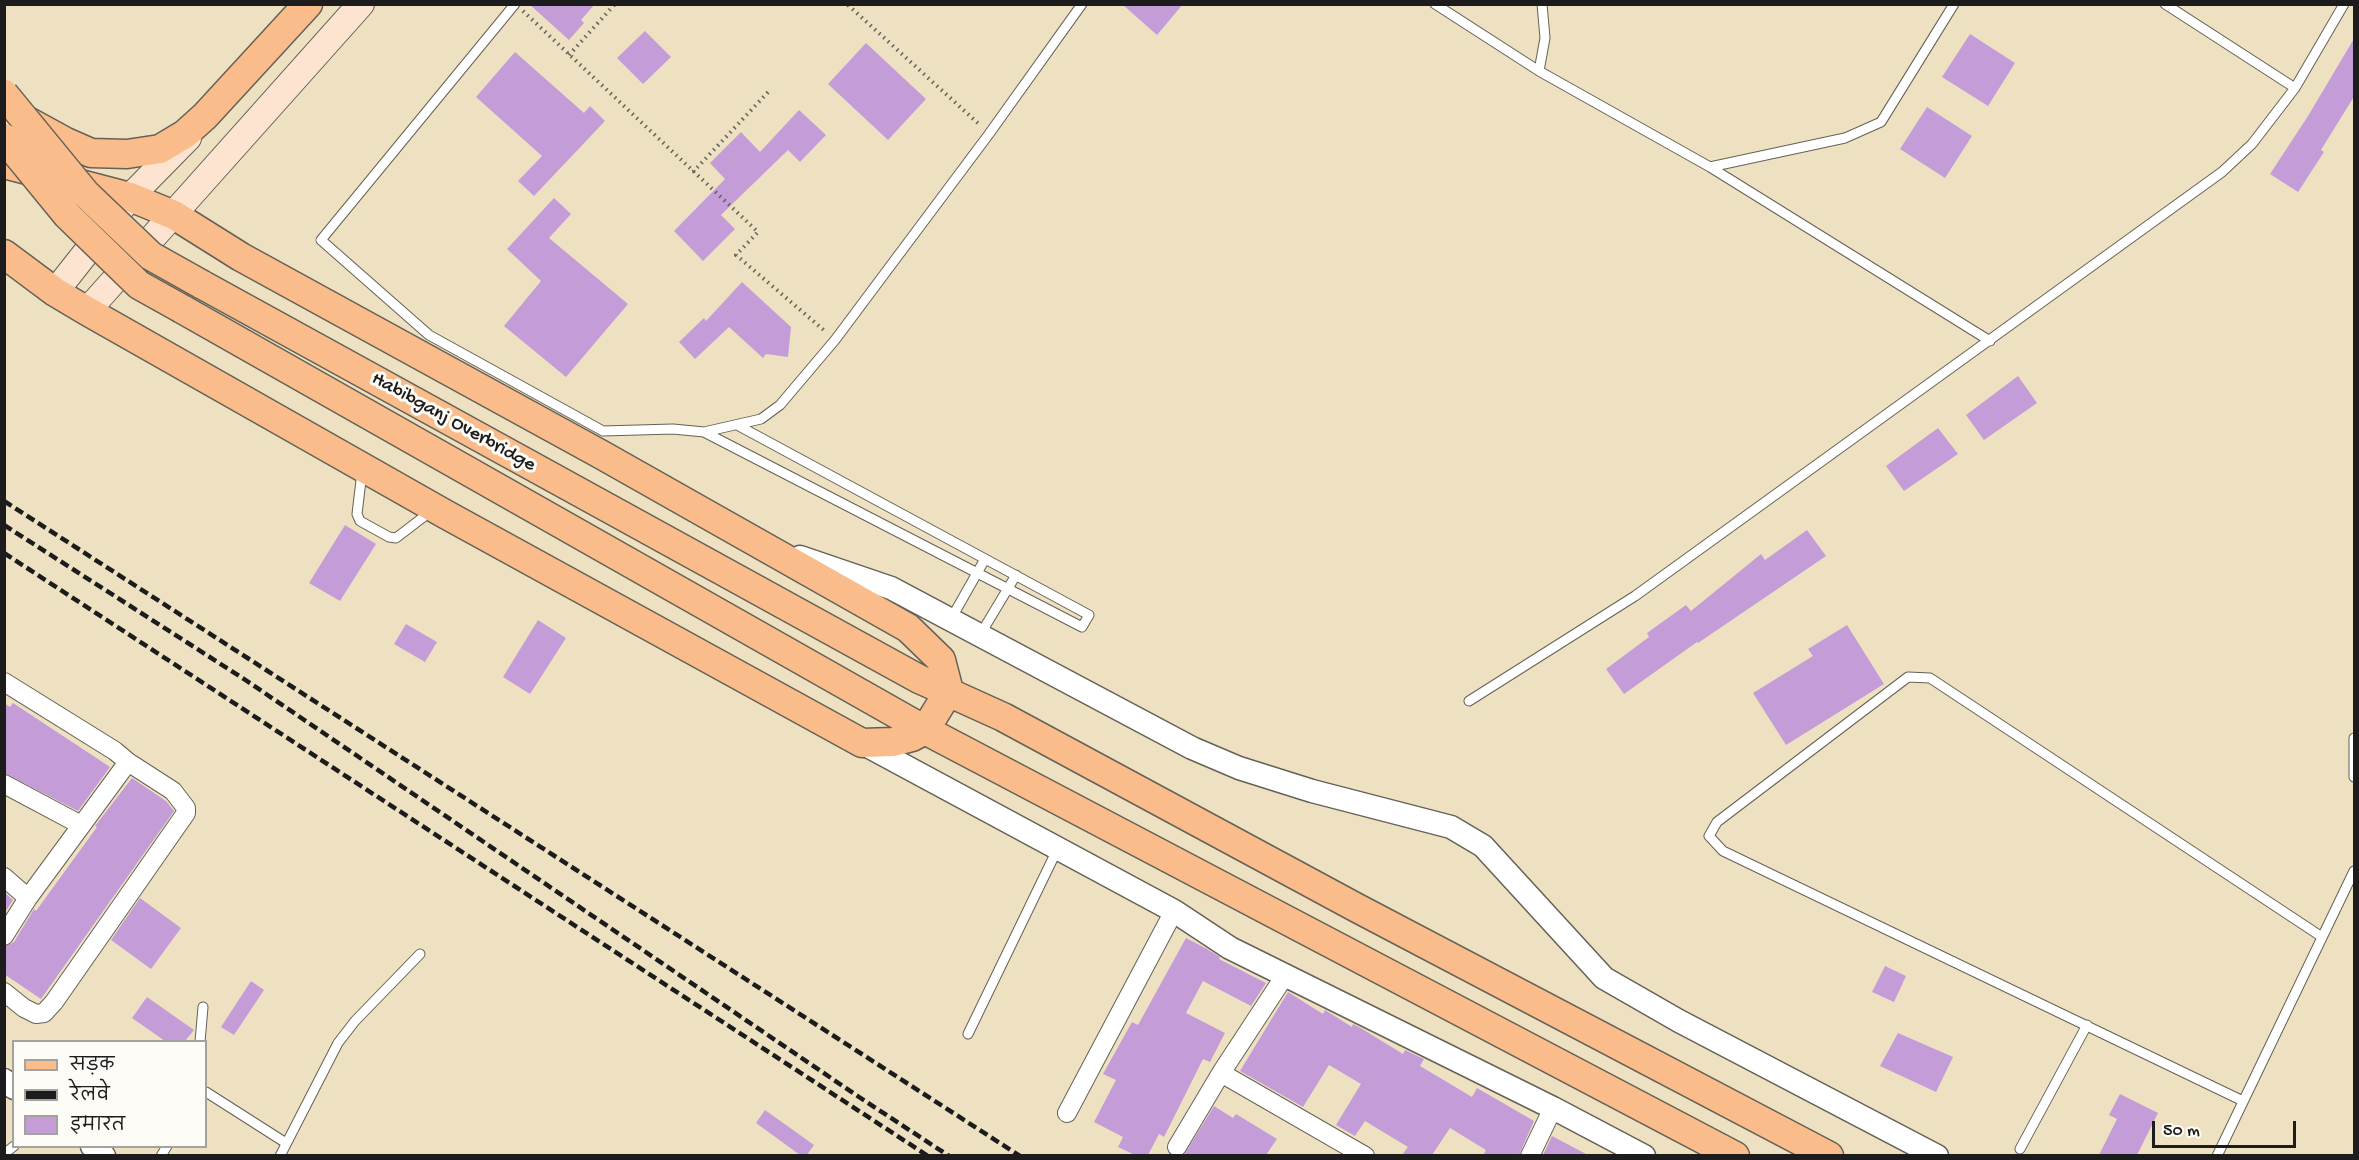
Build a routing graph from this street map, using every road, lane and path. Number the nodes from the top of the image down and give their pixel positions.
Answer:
1 (308, 4) edge
2 (318, 4) edge
3 (361, 4) edge
4 (516, 4) edge
5 (615, 4) edge
6 (1082, 4) edge
7 (1542, 4) edge
8 (1954, 4) edge
9 (2165, 4) edge
10 (2344, 4) edge
11 (848, 5) edge
12 (1442, 6) edge
13 (569, 55) junction
14 (1539, 71) junction
15 (2295, 88) junction
16 (770, 90) dead end
17 (4, 94) edge
18 (14, 128) edge
19 (989, 134) junction
20 (4, 164) edge
21 (1710, 167) junction
22 (693, 172) junction
23 (130, 197) junction
24 (174, 215) junction
25 (4, 254) edge
26 (55, 292) junction
27 (87, 311) junction
28 (835, 340) junction
29 (1990, 341) junction
30 (739, 426) junction
31 (704, 432) junction
32 (362, 467) junction
33 (434, 508) junction
34 (756, 541) junction
35 (985, 560) junction
36 (977, 573) junction
37 (1016, 575) junction
38 (1007, 589) junction
39 (951, 620) junction
40 (979, 636) junction
41 (4, 682) edge
42 (949, 691) junction
43 (1470, 701) dead end
44 (925, 730) junction
45 (2355, 738) edge
46 (862, 743) junction
47 (128, 762) junction
48 (2355, 777) edge
49 (4, 784) edge
50 (81, 825) junction
51 (1058, 848) junction
52 (2355, 871) edge
53 (4, 878) edge
54 (28, 898) junction
55 (1174, 911) junction
56 (4, 936) edge
57 (2322, 938) junction
58 (420, 954) dead end
59 (1286, 974) junction
60 (4, 992) edge
61 (203, 1007) dead end
62 (2086, 1025) junction
63 (968, 1034) dead end
64 (200, 1040) edge
65 (1221, 1072) junction
66 (207, 1093) edge
67 (2243, 1101) junction
68 (1553, 1108) junction
69 (1067, 1113) dead end
70 (286, 1143) junction
71 (1177, 1147) dead end
72 (2020, 1149) dead end
73 (280, 1155) edge
74 (1365, 1155) edge
75 (1530, 1155) edge
76 (1644, 1155) edge
77 (1735, 1155) edge
78 (1829, 1155) edge
79 (1937, 1155) edge
80 (2217, 1155) edge

1 - 18 main road
2 - 23 main road
3 - 24 main road
4 - 13 path
4 - 31 lane
5 - 13 path
6 - 19 lane
7 - 14 lane
8 - 21 lane
9 - 15 lane
10 - 15 lane
11 - 19 path
12 - 14 lane
13 - 22 path
14 - 21 lane
15 - 29 lane
16 - 22 path
17 - 18 main road, Habibganj Overbridge, bridge
18 - 42 main road, Habibganj Overbridge, bridge
18 - 44 main road, Habibganj Overbridge, bridge
19 - 28 lane
20 - 23 main road
21 - 29 lane
22 - 28 path
23 - 24 main road
23 - 26 main road
24 - 27 main road
24 - 34 main road
25 - 26 main road
26 - 27 main road
27 - 32 main road
28 - 30 lane
29 - 43 lane
30 - 31 lane
30 - 35 lane
31 - 36 lane
32 - 33 main road
32 - 33 lane
33 - 46 main road
34 - 39 street
34 - 42 main road
35 - 36 lane
35 - 37 lane
36 - 38 lane
36 - 39 lane
37 - 38 lane
37 - 38 lane
38 - 40 lane
39 - 40 street
40 - 79 street
41 - 47 street
42 - 44 main road
42 - 78 main road, Habibganj Overbridge
44 - 46 main road
44 - 77 main road, Habibganj Overbridge
45 - 48 lane
46 - 51 street
47 - 50 street
47 - 60 street
49 - 50 street
50 - 54 street
51 - 55 street
51 - 63 lane
52 - 57 lane
53 - 54 street
54 - 56 street
55 - 59 street
55 - 69 street
57 - 62 lane
57 - 67 lane
58 - 70 lane
59 - 65 street
59 - 68 street
61 - 64 lane
62 - 67 lane
62 - 72 lane
65 - 71 street
65 - 74 street
66 - 70 lane
67 - 80 lane
68 - 75 street
68 - 76 street
70 - 73 lane

